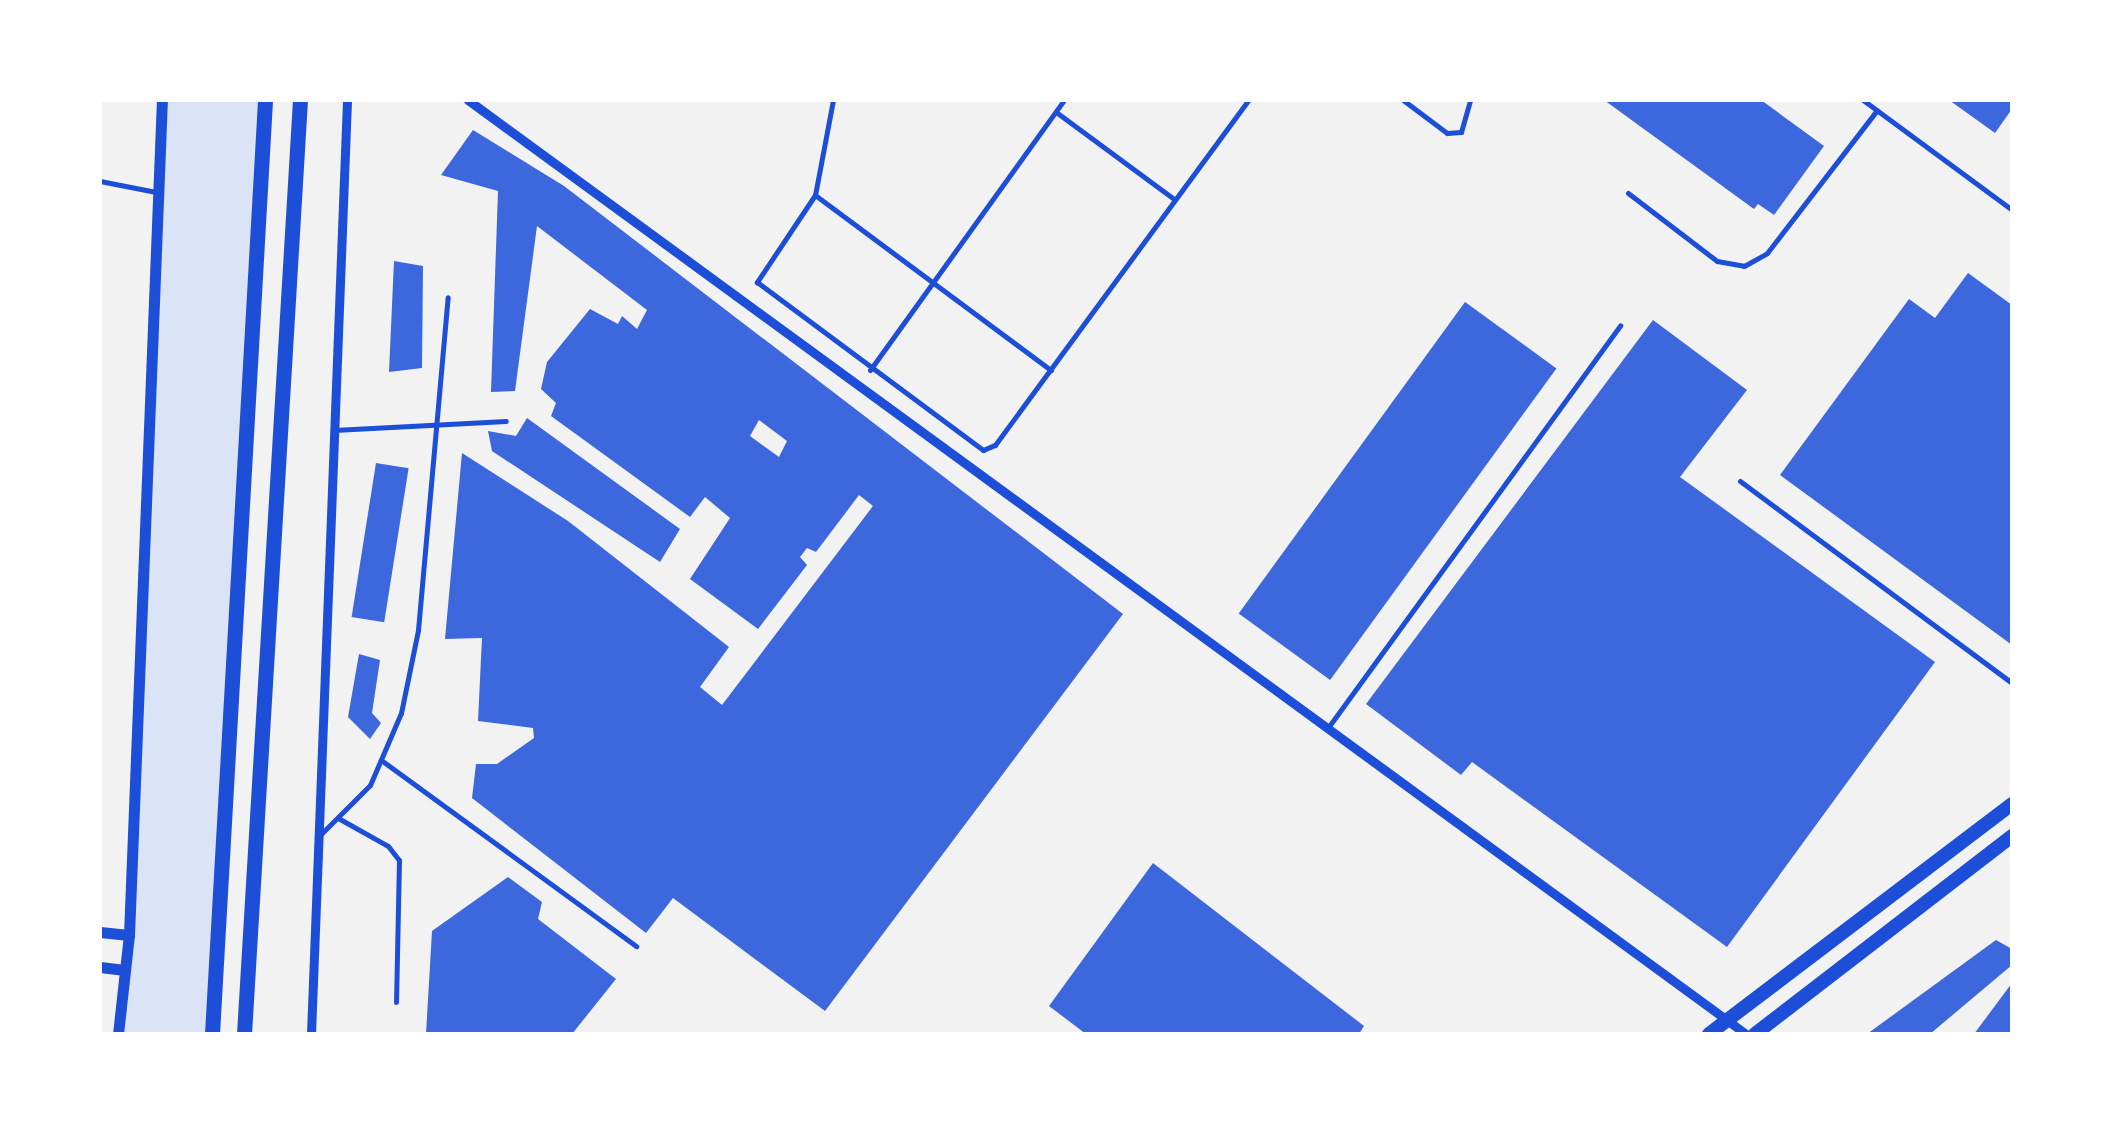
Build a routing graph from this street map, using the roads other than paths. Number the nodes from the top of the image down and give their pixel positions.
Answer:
1 (162, 100) edge
2 (265, 100) edge
3 (300, 100) edge
4 (347, 100) edge
5 (468, 100) edge
6 (833, 100) edge
7 (1064, 100) edge
8 (1248, 100) edge
9 (1403, 100) edge
10 (1470, 100) edge
11 (1863, 100) edge
12 (1877, 110) junction
13 (1056, 112) junction
14 (100, 181) edge
15 (158, 192) junction
16 (1628, 194) dead end
17 (815, 195) junction
18 (1175, 200) junction
19 (2012, 210) edge
20 (935, 285) junction
21 (448, 297) dead end
22 (1620, 325) dead end
23 (870, 370) junction
24 (1051, 370) junction
25 (506, 421) dead end
26 (437, 425) junction
27 (331, 430) junction
28 (1740, 481) dead end
29 (2012, 683) edge
30 (1326, 731) junction
31 (381, 760) junction
32 (2012, 804) edge
33 (338, 818) junction
34 (2012, 836) edge
35 (318, 838) junction
36 (100, 932) edge
37 (129, 936) junction
38 (636, 946) dead end
39 (100, 967) edge
40 (125, 970) junction
41 (396, 1002) dead end
42 (1727, 1020) junction
43 (118, 1034) edge
44 (212, 1034) edge
45 (244, 1034) edge
46 (310, 1034) edge
47 (1709, 1034) edge
48 (1746, 1034) edge
49 (1755, 1034) edge

1 - 15 street
2 - 44 highway
3 - 45 highway
4 - 27 street
5 - 30 street
6 - 17 lane
7 - 13 lane
8 - 18 lane
9 - 10 lane
11 - 12 lane
12 - 16 lane
12 - 19 lane
13 - 18 lane
13 - 20 lane
14 - 15 lane
15 - 37 street
17 - 20 lane
17 - 23 lane
18 - 24 lane
20 - 23 lane
20 - 24 lane
21 - 26 lane
22 - 30 lane
23 - 24 lane
25 - 26 lane
26 - 27 lane
26 - 31 lane
27 - 35 street
28 - 29 lane
30 - 42 street
31 - 33 lane
31 - 38 lane
32 - 42 main road
33 - 35 lane
33 - 41 lane
34 - 49 main road
35 - 46 street
36 - 37 street
37 - 40 street
39 - 40 street
40 - 43 street
42 - 47 main road
42 - 48 street

